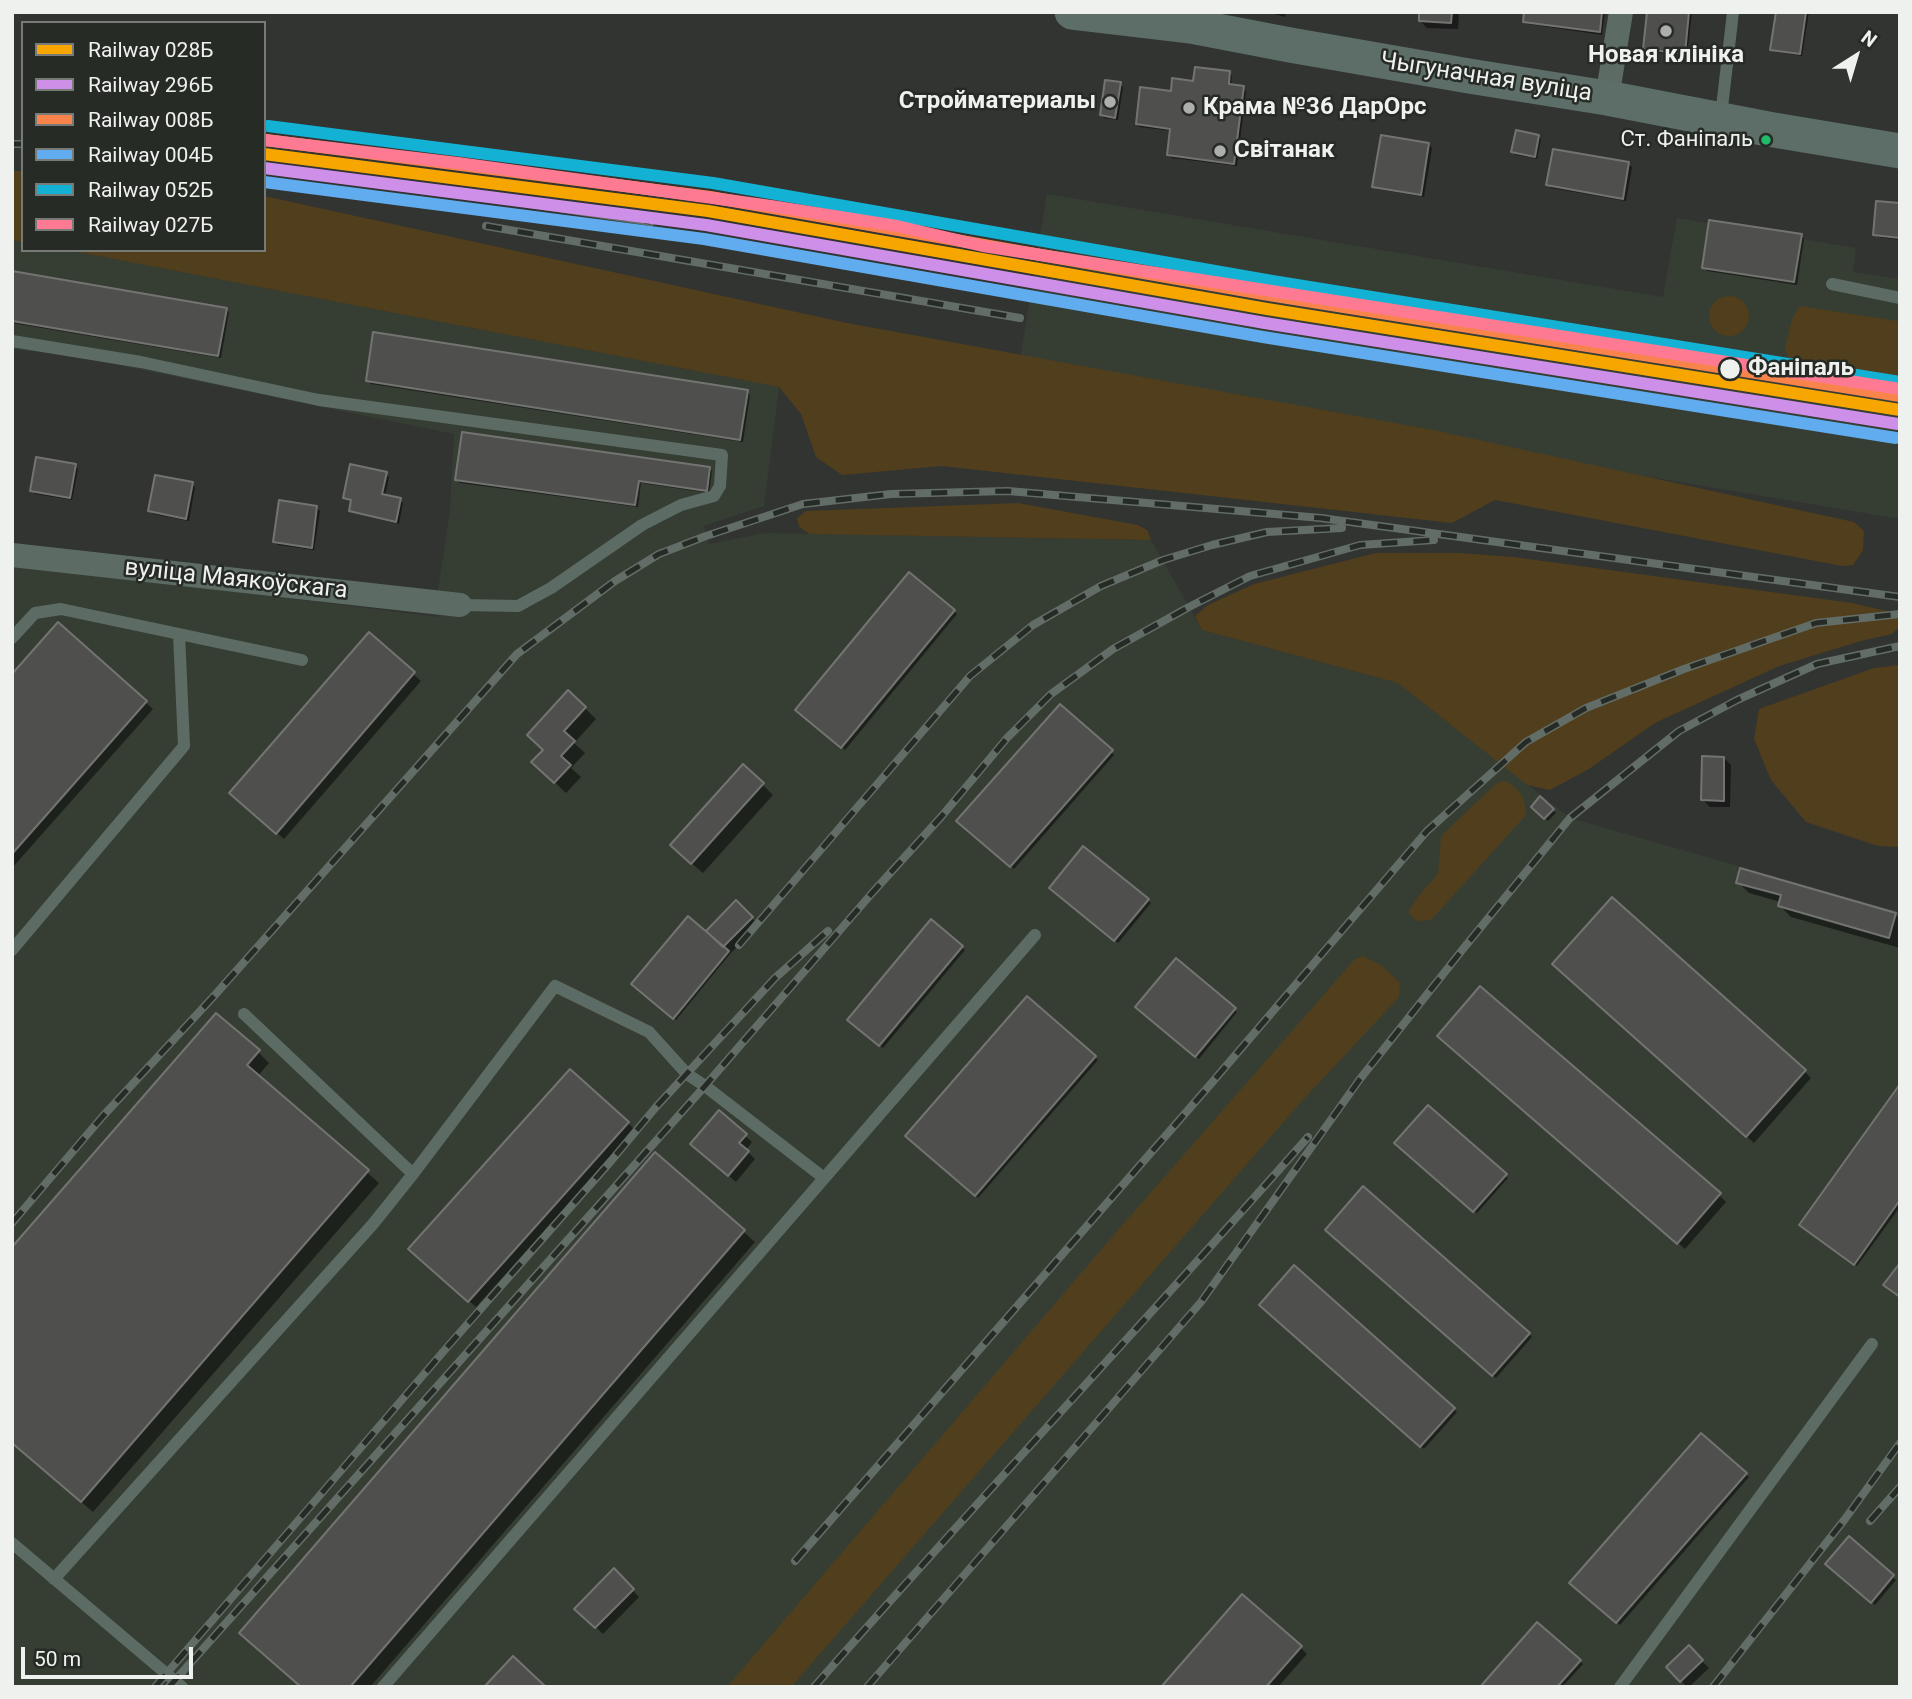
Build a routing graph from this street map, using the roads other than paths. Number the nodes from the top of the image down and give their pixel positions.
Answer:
1 (1072, 12) edge
2 (1620, 12) edge
3 (1733, 12) edge
4 (1159, 18) edge
5 (1607, 98) junction
6 (1721, 119) junction
7 (1900, 151) edge
8 (1832, 284) dead end
9 (1900, 298) edge
10 (12, 341) edge
11 (12, 555) edge
12 (460, 605) joint
13 (179, 634) junction
14 (12, 638) edge
15 (302, 660) dead end
16 (1035, 935) dead end
17 (12, 950) edge
18 (244, 1014) dead end
19 (413, 1174) junction
20 (824, 1178) junction
21 (1872, 1344) dead end
22 (12, 1544) edge
23 (54, 1579) junction
24 (182, 1687) edge
25 (383, 1687) edge
26 (1619, 1687) edge

1 - 4 street, Чыгуначная вуліца
2 - 5 street
3 - 6 lane
4 - 5 street, Чыгуначная вуліца
5 - 6 street, Чыгуначная вуліца
6 - 7 street, Чыгуначная вуліца
8 - 9 lane
10 - 12 lane
11 - 12 street, вуліца Маякоўскага
13 - 14 lane
13 - 15 lane
13 - 17 lane
16 - 20 lane
18 - 19 lane
19 - 20 lane
19 - 23 lane
20 - 25 lane
21 - 26 lane
22 - 23 lane
23 - 24 lane

